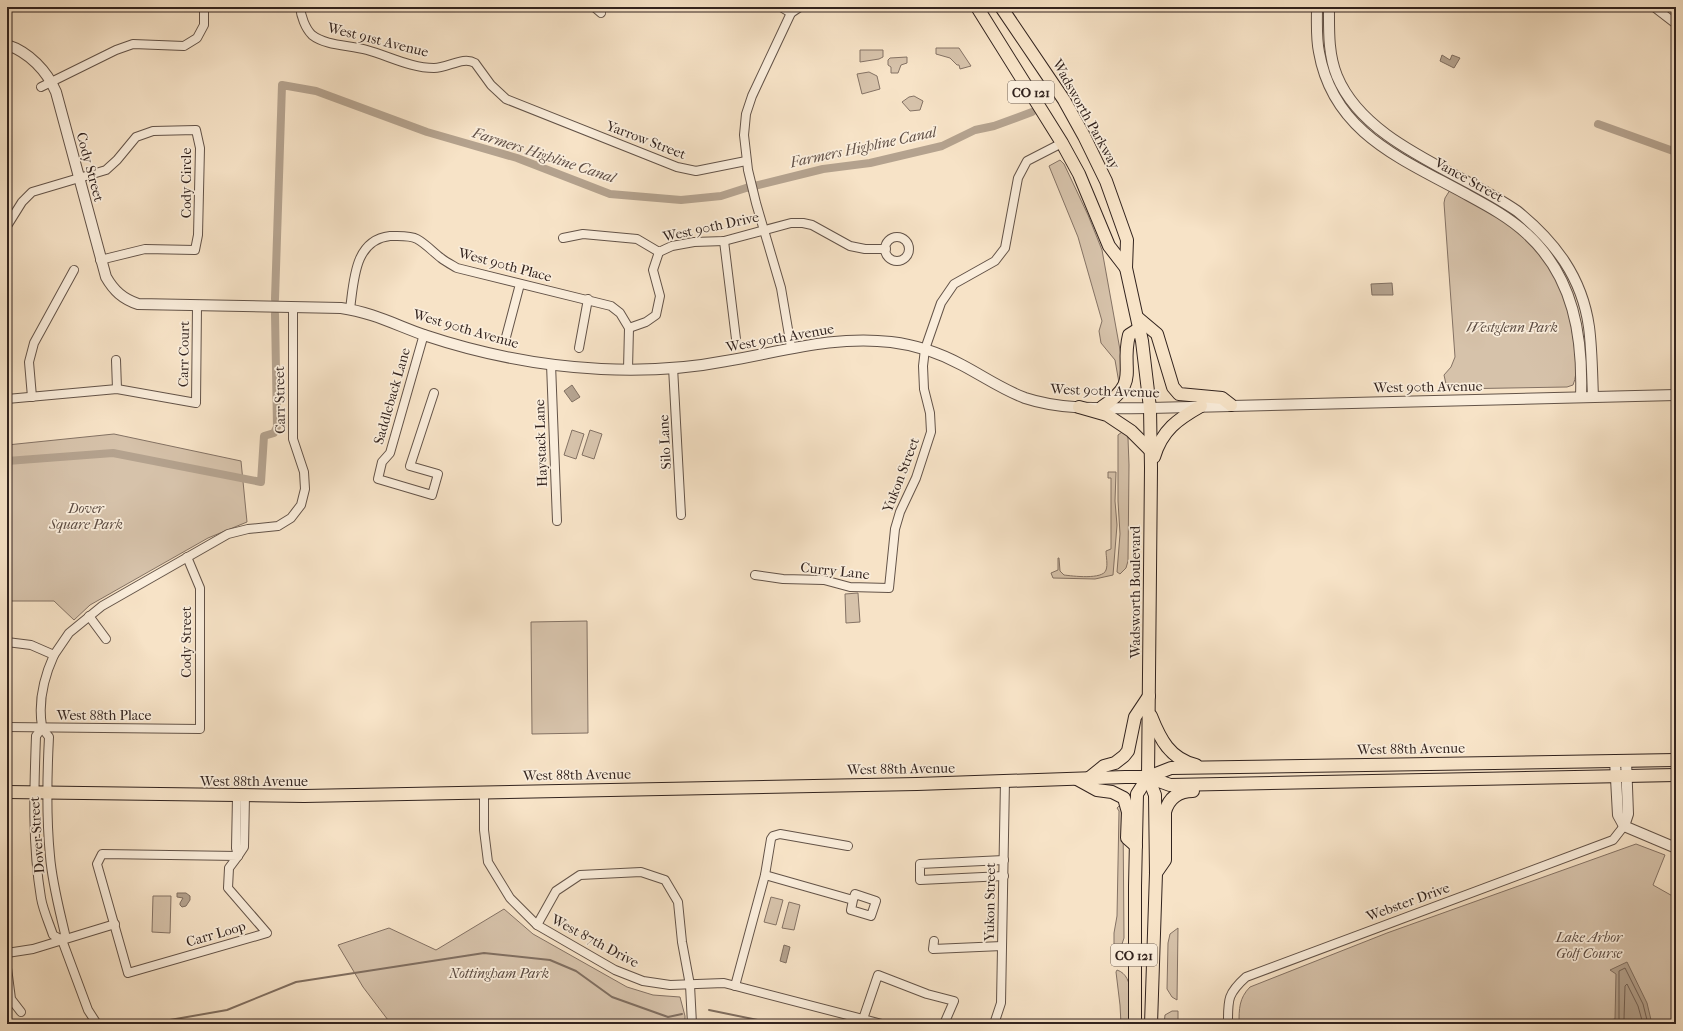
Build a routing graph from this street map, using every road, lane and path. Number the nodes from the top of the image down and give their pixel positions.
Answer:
1 (204, 7) edge
2 (300, 7) edge
3 (594, 7) edge
4 (781, 7) edge
5 (800, 7) edge
6 (1001, 7) edge
7 (1005, 7) edge
8 (1317, 7) edge
9 (1329, 7) edge
10 (1654, 7) edge
11 (977, 9) edge
12 (601, 12) dead end
13 (791, 13) junction
14 (1012, 22) junction
15 (1676, 24) edge
16 (7, 45) edge
17 (52, 82) junction
18 (41, 88) dead end
19 (540, 113) joint
20 (1062, 143) junction
21 (746, 161) junction
22 (79, 178) junction
23 (7, 226) edge
24 (765, 230) junction
25 (564, 238) dead end
26 (724, 241) junction
27 (886, 249) dead end
28 (659, 252) junction
29 (100, 260) junction
30 (1126, 268) junction
31 (74, 270) dead end
32 (520, 284) junction
33 (588, 299) junction
34 (198, 306) junction
35 (293, 307) junction
36 (350, 309) junction
37 (1139, 323) junction
38 (629, 328) junction
39 (424, 334) junction
40 (506, 337) dead end
41 (736, 339) dead end
42 (792, 347) junction
43 (579, 348) dead end
44 (925, 349) junction
45 (116, 360) dead end
46 (550, 364) junction
47 (673, 367) junction
48 (628, 369) junction
49 (117, 389) junction
50 (434, 393) dead end
51 (1676, 395) edge
52 (32, 397) junction
53 (1581, 397) junction
54 (1593, 397) junction
55 (7, 400) edge
56 (1231, 405) junction
57 (1201, 406) junction
58 (1079, 407) junction
59 (1102, 407) junction
60 (1150, 408) junction
61 (1151, 451) junction
62 (1151, 468) junction
63 (681, 515) dead end
64 (557, 521) dead end
65 (187, 558) junction
66 (755, 575) dead end
67 (889, 588) joint
68 (89, 616) junction
69 (106, 639) dead end
70 (7, 642) edge
71 (54, 655) junction
72 (1149, 696) junction
73 (1149, 712) junction
74 (7, 727) edge
75 (42, 728) junction
76 (200, 729) joint
77 (1621, 760) junction
78 (1676, 760) edge
79 (1205, 767) junction
80 (1676, 775) edge
81 (1148, 777) junction
82 (1621, 777) junction
83 (1083, 779) junction
84 (1005, 780) junction
85 (1214, 784) junction
86 (7, 792) edge
87 (34, 792) junction
88 (47, 792) junction
89 (484, 792) junction
90 (241, 796) junction
91 (1624, 826) junction
92 (848, 846) dead end
93 (1136, 846) junction
94 (1676, 848) edge
95 (238, 856) junction
96 (1004, 860) junction
97 (1156, 873) junction
98 (765, 875) junction
99 (1004, 876) junction
100 (853, 900) dead end
101 (115, 924) junction
102 (537, 925) junction
103 (60, 940) junction
104 (934, 941) dead end
105 (1002, 946) junction
106 (7, 953) edge
107 (7, 968) edge
108 (690, 985) junction
109 (735, 986) junction
110 (22, 1012) dead end
111 (863, 1019) junction
112 (97, 1024) edge
113 (692, 1024) edge
114 (882, 1024) edge
115 (944, 1024) edge
116 (994, 1024) edge
117 (1134, 1024) edge
118 (1152, 1024) edge
119 (1228, 1024) edge

1 - 17 street
2 - 19 street, West 91st Avenue
3 - 12 street
4 - 13 street
5 - 13 street
6 - 14 main road, Wadsworth Parkway / CO 121
7 - 14 main road
8 - 53 street, Vance Street
9 - 54 street, Vance Street
10 - 15 street
11 - 20 main road, Wadsworth Parkway / CO 121
13 - 21 street
14 - 30 main road, Wadsworth Parkway / CO 121
16 - 17 street
17 - 18 street
17 - 22 street, Cody Street
19 - 21 street, Yarrow Street
20 - 30 main road, Wadsworth Parkway / CO 121
20 - 44 street, Yukon Street
21 - 24 street
22 - 23 street
22 - 29 street, Cody Street
22 - 29 street, Cody Circle
24 - 26 street, West 90th Drive
24 - 27 street, West 90th Drive
24 - 42 street
25 - 28 street, West 90th Drive
26 - 28 street, West 90th Drive
26 - 41 street
28 - 38 street
29 - 34 street, West 90th Avenue
30 - 37 main road, Wadsworth Parkway / CO 121
31 - 52 street
32 - 33 street, West 90th Place
32 - 36 street, West 90th Place
32 - 40 street
33 - 38 street, West 90th Place
33 - 43 street
34 - 35 street, West 90th Avenue
34 - 49 street, Carr Court
35 - 36 street, West 90th Avenue
35 - 65 street, Carr Street
36 - 39 street, West 90th Avenue
37 - 56 main road
37 - 59 main road
37 - 60 main road, Wadsworth Parkway / CO 121
38 - 48 street
39 - 46 street, West 90th Avenue
39 - 50 street, Saddleback Lane
42 - 44 street, West 90th Avenue
42 - 47 street, West 90th Avenue
44 - 58 street, West 90th Avenue
44 - 67 street, Yukon Street
45 - 49 street
46 - 48 street, West 90th Avenue
46 - 64 street, Haystack Lane
47 - 48 street, West 90th Avenue
47 - 63 street, Silo Lane
49 - 52 street
51 - 54 street, West 90th Avenue
52 - 55 street
53 - 54 street, West 90th Avenue
53 - 56 street, West 90th Avenue
56 - 57 street, West 90th Avenue
57 - 60 street, West 90th Avenue
57 - 62 main road
58 - 59 street, West 90th Avenue
58 - 61 main road
59 - 60 street, West 90th Avenue
60 - 61 main road, Wadsworth Boulevard / CO 121
61 - 62 main road, Wadsworth Boulevard / CO 121
62 - 72 main road, Wadsworth Boulevard / CO 121
65 - 68 street, Carr Street
65 - 76 street, Cody Street
66 - 67 street, Curry Lane
68 - 69 street
68 - 71 street, Dover Street
70 - 71 street
71 - 75 street, Dover Street
72 - 73 main road, Wadsworth Boulevard / CO 121
72 - 83 main road
73 - 79 main road
73 - 81 main road, Wadsworth Boulevard / CO 121
74 - 75 street, West 88th Place
75 - 76 street, West 88th Place
75 - 87 street, Dover Street
75 - 88 street, Dover Street
77 - 78 main road, West 88th Avenue
77 - 79 main road, West 88th Avenue
77 - 82 street
79 - 81 main road, West 88th Avenue
80 - 82 main road, West 88th Avenue
81 - 83 main road, West 88th Avenue
81 - 85 main road, West 88th Avenue
81 - 93 main road, CO 121
81 - 97 main road, Wadsworth Boulevard / CO 121
82 - 85 main road, West 88th Avenue
82 - 91 street
83 - 84 main road, West 88th Avenue
83 - 93 main road
84 - 89 main road, West 88th Avenue
84 - 96 street, Yukon Street
85 - 97 main road
86 - 87 main road, West 88th Avenue
87 - 88 main road, West 88th Avenue
87 - 103 street, Dover Street
88 - 90 main road, West 88th Avenue
88 - 103 street, Dover Street
89 - 90 main road, West 88th Avenue
89 - 102 street, West 87th Drive
90 - 95 street, Carr Loop
91 - 94 street
91 - 119 street, Webster Drive
92 - 98 street
93 - 117 main road, CO 121
95 - 101 street, Carr Loop
95 - 101 street, Carr Loop
96 - 99 street, Yukon Street
96 - 99 street
97 - 118 main road, Wadsworth Boulevard / CO 121
98 - 100 street
98 - 109 street
99 - 105 street, Yukon Street
101 - 103 street
102 - 108 street, West 87th Drive
102 - 108 street
103 - 106 street
103 - 112 street, Dover Street
104 - 105 street
105 - 116 street, Yukon Street
107 - 110 street
108 - 109 street, West 87th Drive
108 - 113 street
109 - 111 street, West 87th Drive
111 - 114 street, West 87th Drive
111 - 115 street

